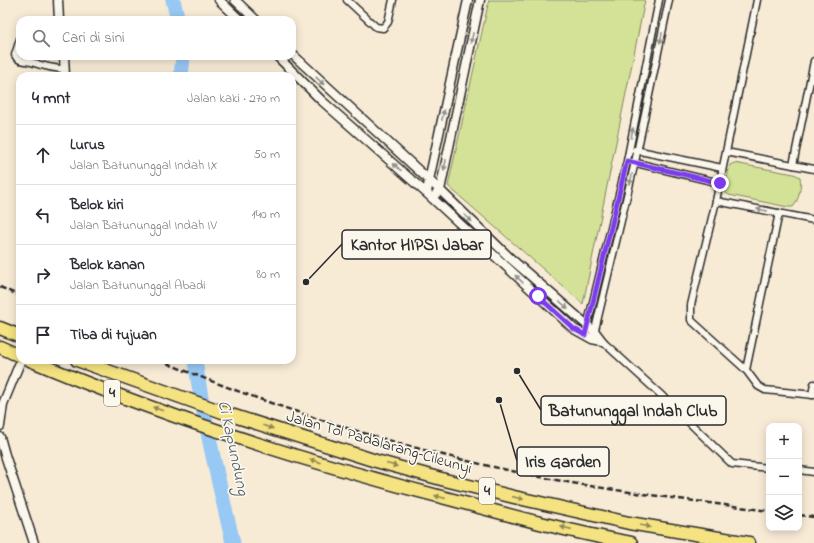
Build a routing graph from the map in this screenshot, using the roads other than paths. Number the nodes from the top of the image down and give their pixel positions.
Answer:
1 (58, 0) edge
2 (219, 0) edge
3 (235, 0) edge
4 (347, 0) edge
5 (393, 0) edge
6 (468, 0) edge
7 (480, 0) edge
8 (659, 0) edge
9 (669, 0) edge
10 (757, 0) edge
11 (59, 16) edge
12 (236, 16) edge
13 (252, 16) edge
14 (296, 58) edge
15 (19, 60) edge
16 (64, 60) edge
17 (281, 60) edge
18 (814, 61) edge
19 (63, 72) edge
20 (66, 72) edge
21 (293, 72) edge
22 (296, 75) edge
23 (629, 149) junction
24 (638, 151) junction
25 (726, 152) junction
26 (627, 161) junction
27 (635, 162) junction
28 (793, 165) junction
29 (722, 168) junction
30 (814, 169) edge
31 (429, 180) junction
32 (720, 183) junction
33 (440, 190) junction
34 (429, 195) junction
35 (716, 201) junction
36 (779, 213) junction
37 (814, 220) edge
38 (588, 326) junction
39 (0, 328) edge
40 (16, 334) edge
41 (591, 335) junction
42 (602, 341) joint
43 (0, 347) edge
44 (16, 354) edge
45 (19, 364) edge
46 (40, 364) edge
47 (88, 364) edge
48 (746, 370) junction
49 (814, 384) edge
50 (813, 395) edge
51 (0, 426) edge
52 (0, 437) edge
53 (766, 468) edge
54 (802, 470) edge
55 (814, 472) edge
56 (34, 543) edge
57 (631, 543) edge
58 (749, 543) edge

1 - 11 street
2 - 12 street
3 - 13 street
4 - 5 street
31 -> 6 street
7 -> 33 street
23 -> 8 street
9 -> 24 street
10 - 25 street
14 -> 31 street
15 - 19 street
16 - 20 street
21 -> 17 street
18 - 28 street
34 -> 22 street
23 - 24 street
23 - 26 street
24 - 27 street
24 - 29 street
25 - 28 street
25 - 29 street
26 - 27 street
26 - 38 street
27 - 32 street
27 -> 41 street
28 - 30 street
29 - 32 street
31 - 33 street
31 - 34 street
32 - 35 street
33 - 34 street
33 -> 38 street
41 -> 34 street
36 -> 35 street
35 - 48 street
36 - 37 street
36 - 48 street
38 - 41 street
39 - 40 highway
41 - 42 street
42 - 53 street
43 - 44 highway
45 - 51 street
57 -> 46 highway, 4
47 -> 58 highway, Jalan Tol Padalarang–Cileunyi / 4
48 - 50 street
49 - 50 street
52 - 56 street
54 - 55 street

